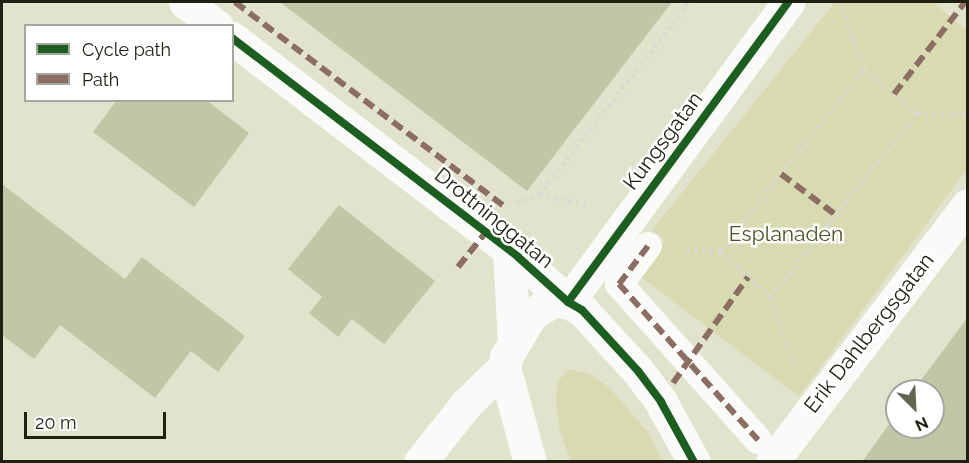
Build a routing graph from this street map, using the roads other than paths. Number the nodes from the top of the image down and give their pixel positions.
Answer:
1 (185, 2) edge
2 (788, 2) edge
3 (214, 24) edge
4 (234, 40) edge
5 (968, 205) edge
6 (497, 241) junction
7 (648, 246) road end
8 (568, 302) junction
9 (509, 355) junction
10 (765, 451) edge
11 (420, 462) edge
12 (530, 462) edge
13 (694, 462) edge

1 - 3 street
2 - 8 street, Kungsgatan
4 - 6 street, Drottninggatan
5 - 10 street, Erik Dahlbergsgatan
6 - 8 street, Drottninggatan
6 - 9 street
7 - 10 street
8 - 9 street
8 - 13 street, Drottninggatan
9 - 11 street
9 - 12 street

